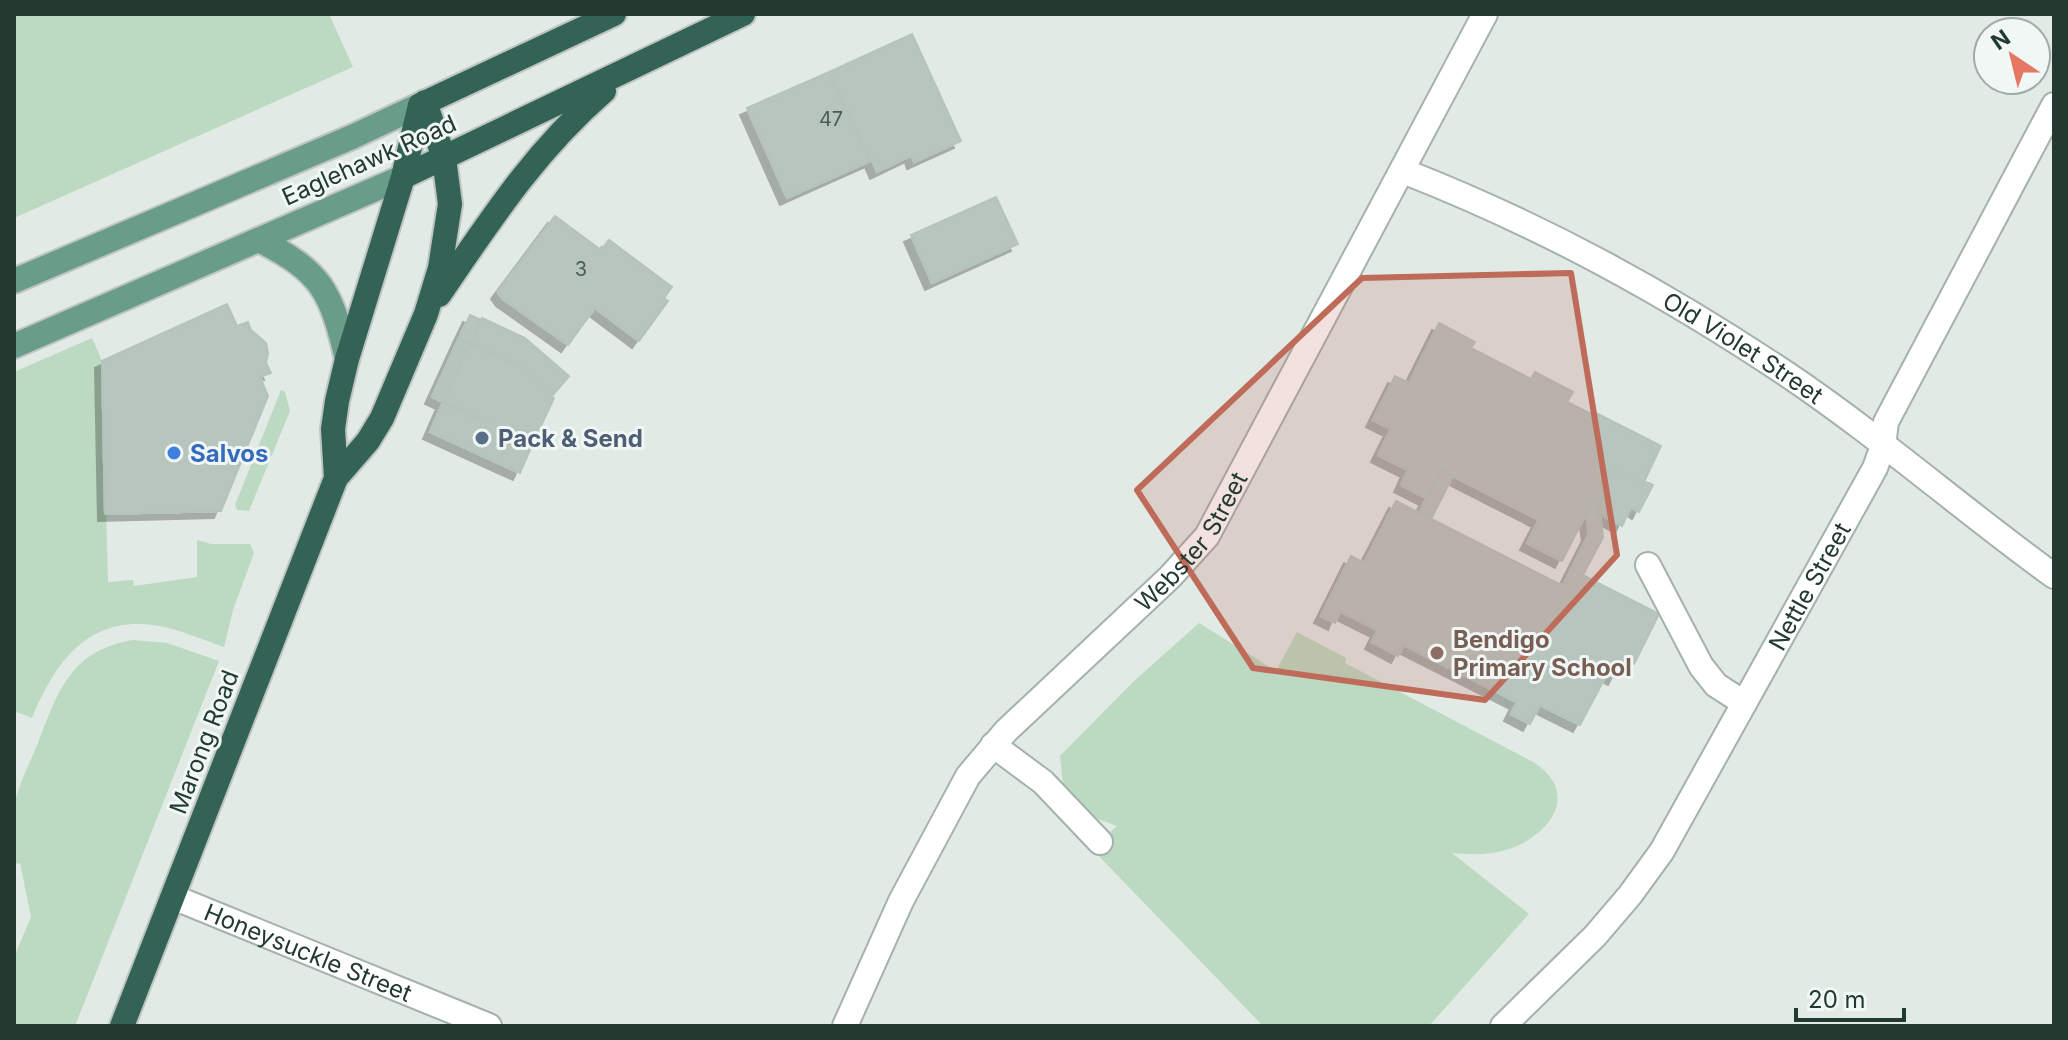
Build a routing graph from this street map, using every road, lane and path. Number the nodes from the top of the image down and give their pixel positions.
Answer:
1 (614, 14) edge
2 (743, 14) edge
3 (1485, 14) edge
4 (645, 61) junction
5 (422, 103) junction
6 (2054, 105) edge
7 (444, 158) junction
8 (1403, 171) junction
9 (403, 177) junction
10 (259, 240) junction
11 (14, 281) edge
12 (426, 314) junction
13 (14, 346) edge
14 (347, 359) junction
15 (1883, 446) junction
16 (336, 478) junction
17 (1648, 565) dead end
18 (2054, 576) edge
19 (1744, 703) junction
20 (993, 745) junction
21 (1100, 842) dead end
22 (173, 897) junction
23 (122, 1026) edge
24 (489, 1026) edge
25 (845, 1026) edge
26 (1503, 1026) edge

1 - 5 highway, Eaglehawk Road
2 - 4 highway, Eaglehawk Road
3 - 8 street, Webster Street
4 - 7 highway, Eaglehawk Road
4 - 12 highway
5 - 7 highway, Marong Road
5 - 9 highway, Marong Road
5 - 11 main road, Eaglehawk Road
6 - 15 street, Nettle Street
7 - 9 highway, Eaglehawk Road
7 - 12 highway, Marong Road
8 - 15 street, Old Violet Street
8 - 20 street, Webster Street
9 - 10 main road, Eaglehawk Road
9 - 14 highway, Marong Road
10 - 13 main road, Eaglehawk Road
10 - 14 main road
12 - 16 highway, Marong Road
14 - 16 highway, Marong Road
15 - 18 street, Old Violet Street
15 - 19 street, Nettle Street
16 - 22 highway, Marong Road
17 - 19 street
19 - 26 street, Nettle Street
20 - 21 street
20 - 25 street, Webster Street
22 - 23 highway, Marong Road
22 - 24 street, Honeysuckle Street

